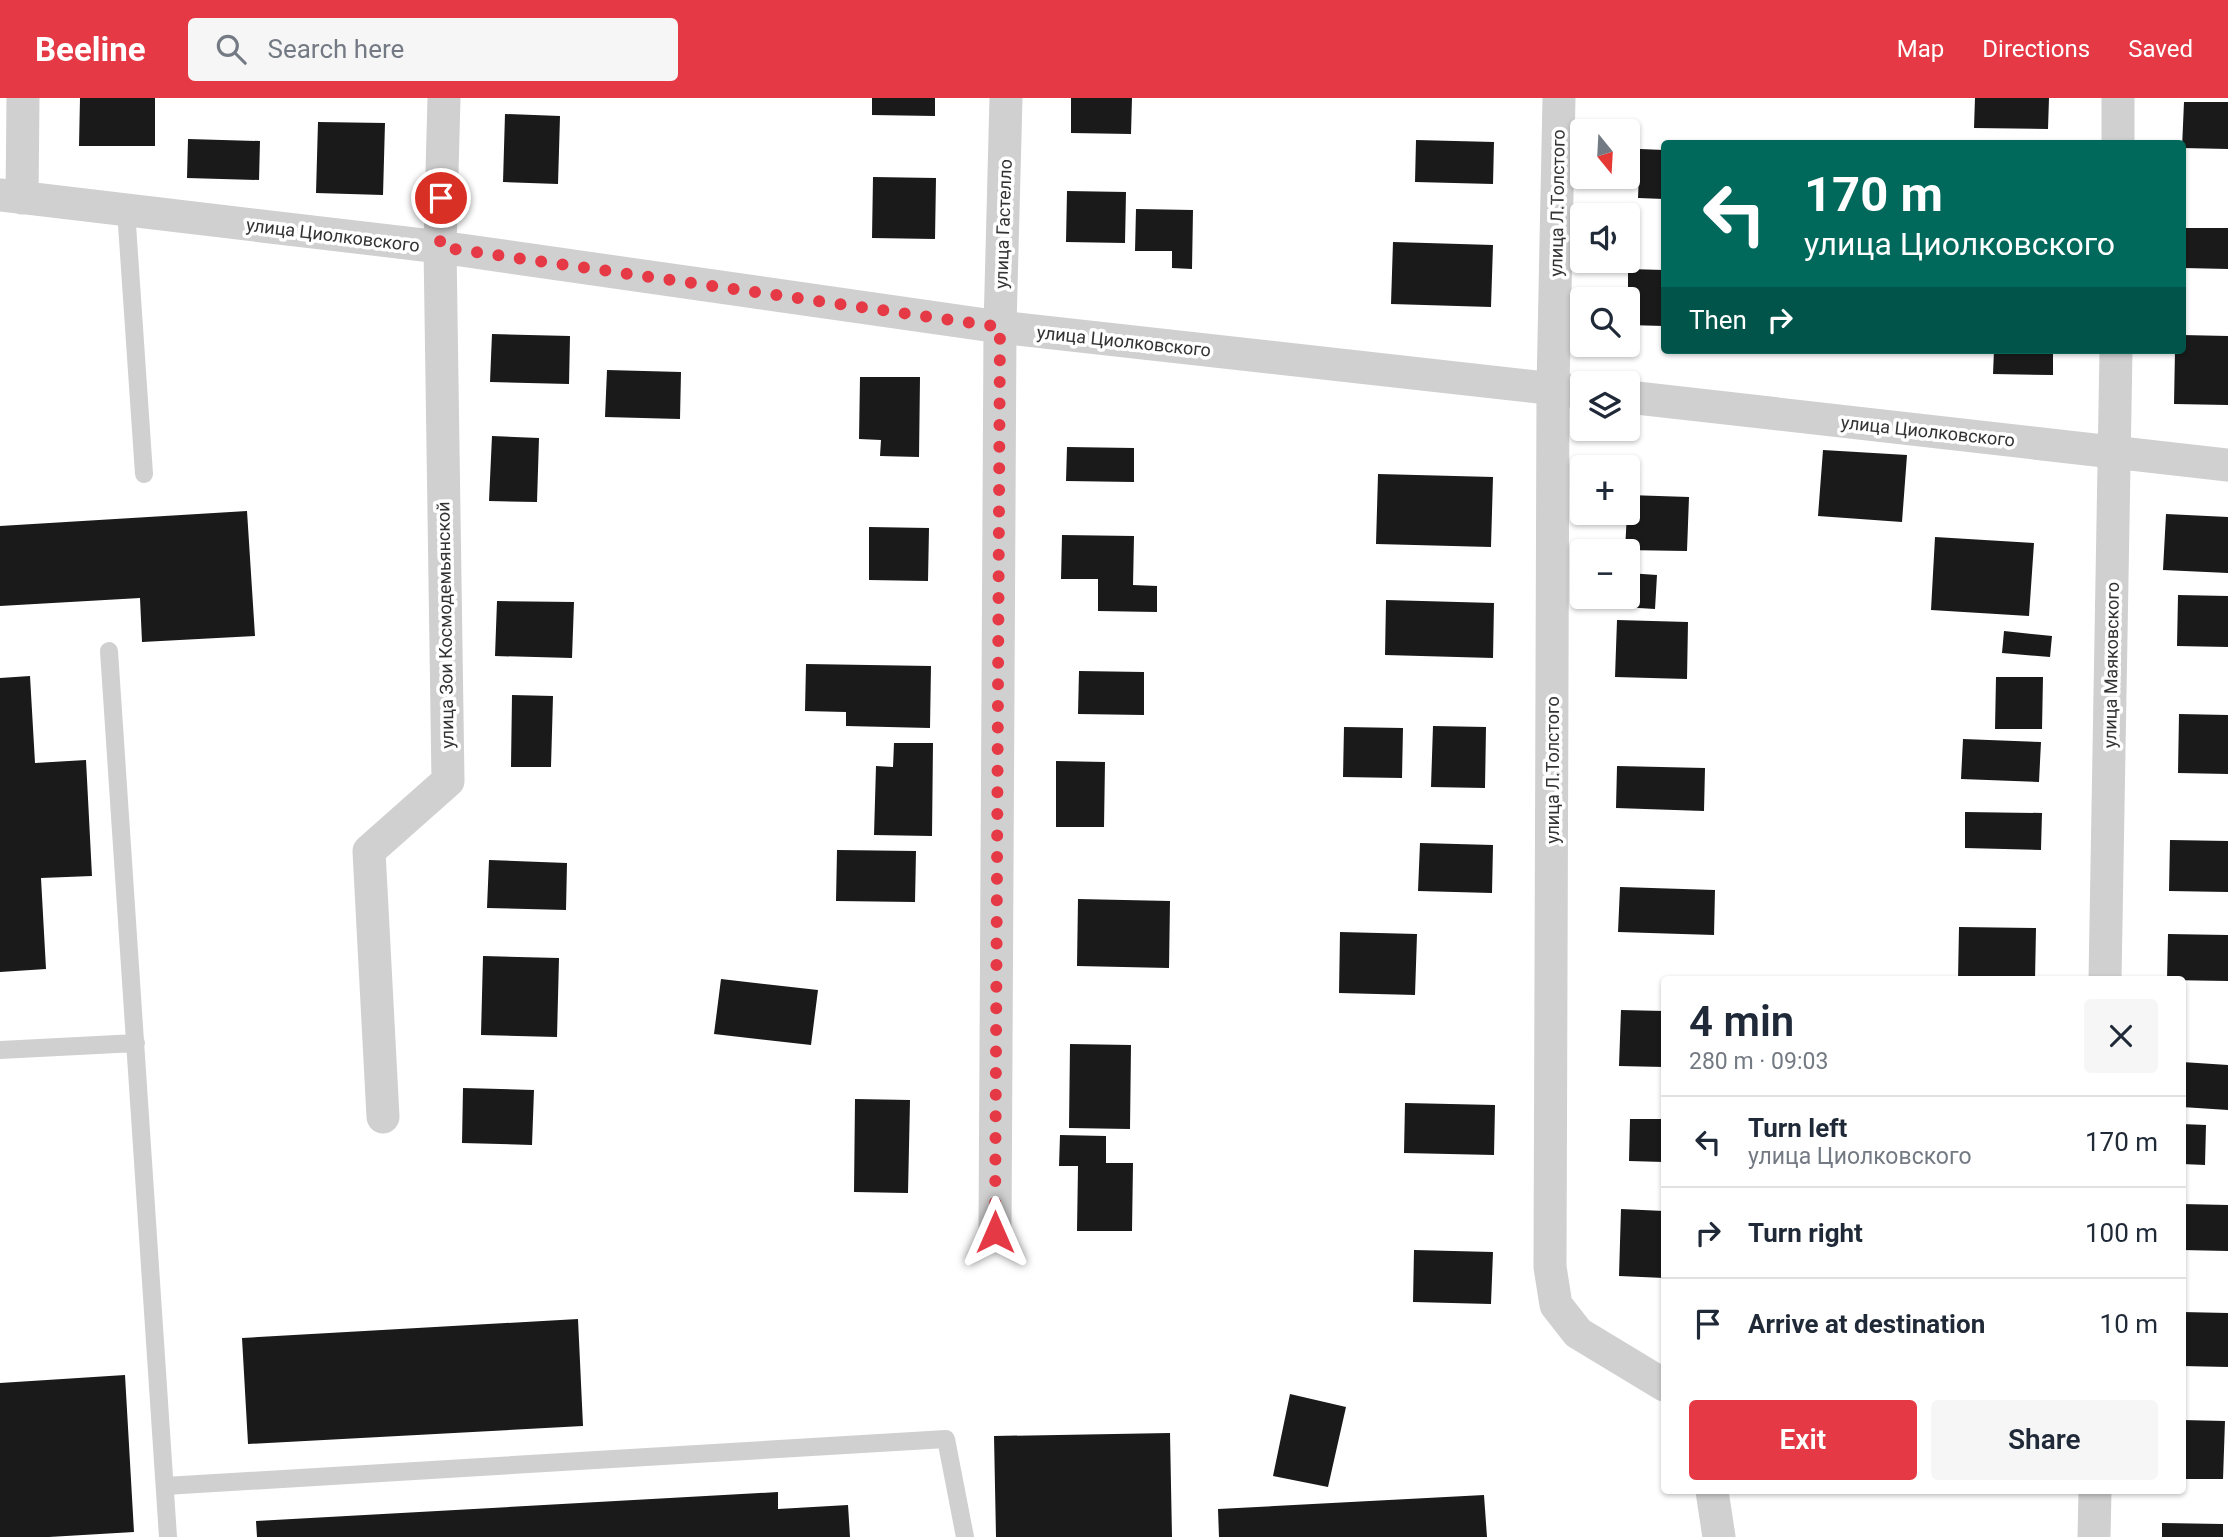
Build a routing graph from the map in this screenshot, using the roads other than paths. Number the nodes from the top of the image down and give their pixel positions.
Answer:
1 (23, 98) edge
2 (444, 98) edge
3 (1006, 98) edge
4 (1559, 98) edge
5 (2118, 98) edge
6 (2118, 140) edge
7 (11, 196) edge
8 (126, 210) junction
9 (440, 247) junction
10 (1000, 327) junction
11 (2116, 354) edge
12 (1567, 390) edge
13 (1640, 398) edge
14 (2115, 452) junction
15 (2228, 465) edge
16 (144, 474) dead end
17 (109, 651) dead end
18 (2105, 976) edge
19 (136, 1043) junction
20 (0, 1050) edge
21 (383, 1117) dead end
22 (995, 1232) dead end
23 (1661, 1383) edge
24 (165, 1486) junction
25 (1712, 1494) edge
26 (2095, 1494) edge
27 (168, 1537) edge
28 (965, 1537) edge
29 (1719, 1537) edge
30 (2094, 1537) edge

1 - 7 street
2 - 9 street, улица Зои Космодемьянской
3 - 10 street, улица Гастелло
4 - 12 street, улица Л.Толстого
5 - 6 street
7 - 8 street, улица Циолковского
8 - 9 street, улица Циолковского
8 - 16 lane
9 - 10 street, улица Циолковского
9 - 21 street, улица Зои Космодемьянской
10 - 12 street, улица Циолковского
10 - 22 street, улица Гастелло
11 - 14 street, улица Маяковского
12 - 23 street, улица Л.Толстого
13 - 14 street, улица Циолковского
14 - 15 street, улица Циолковского
14 - 18 street, улица Маяковского
17 - 19 lane
19 - 20 lane
19 - 24 lane
24 - 27 lane
24 - 28 lane
25 - 29 street
26 - 30 street

